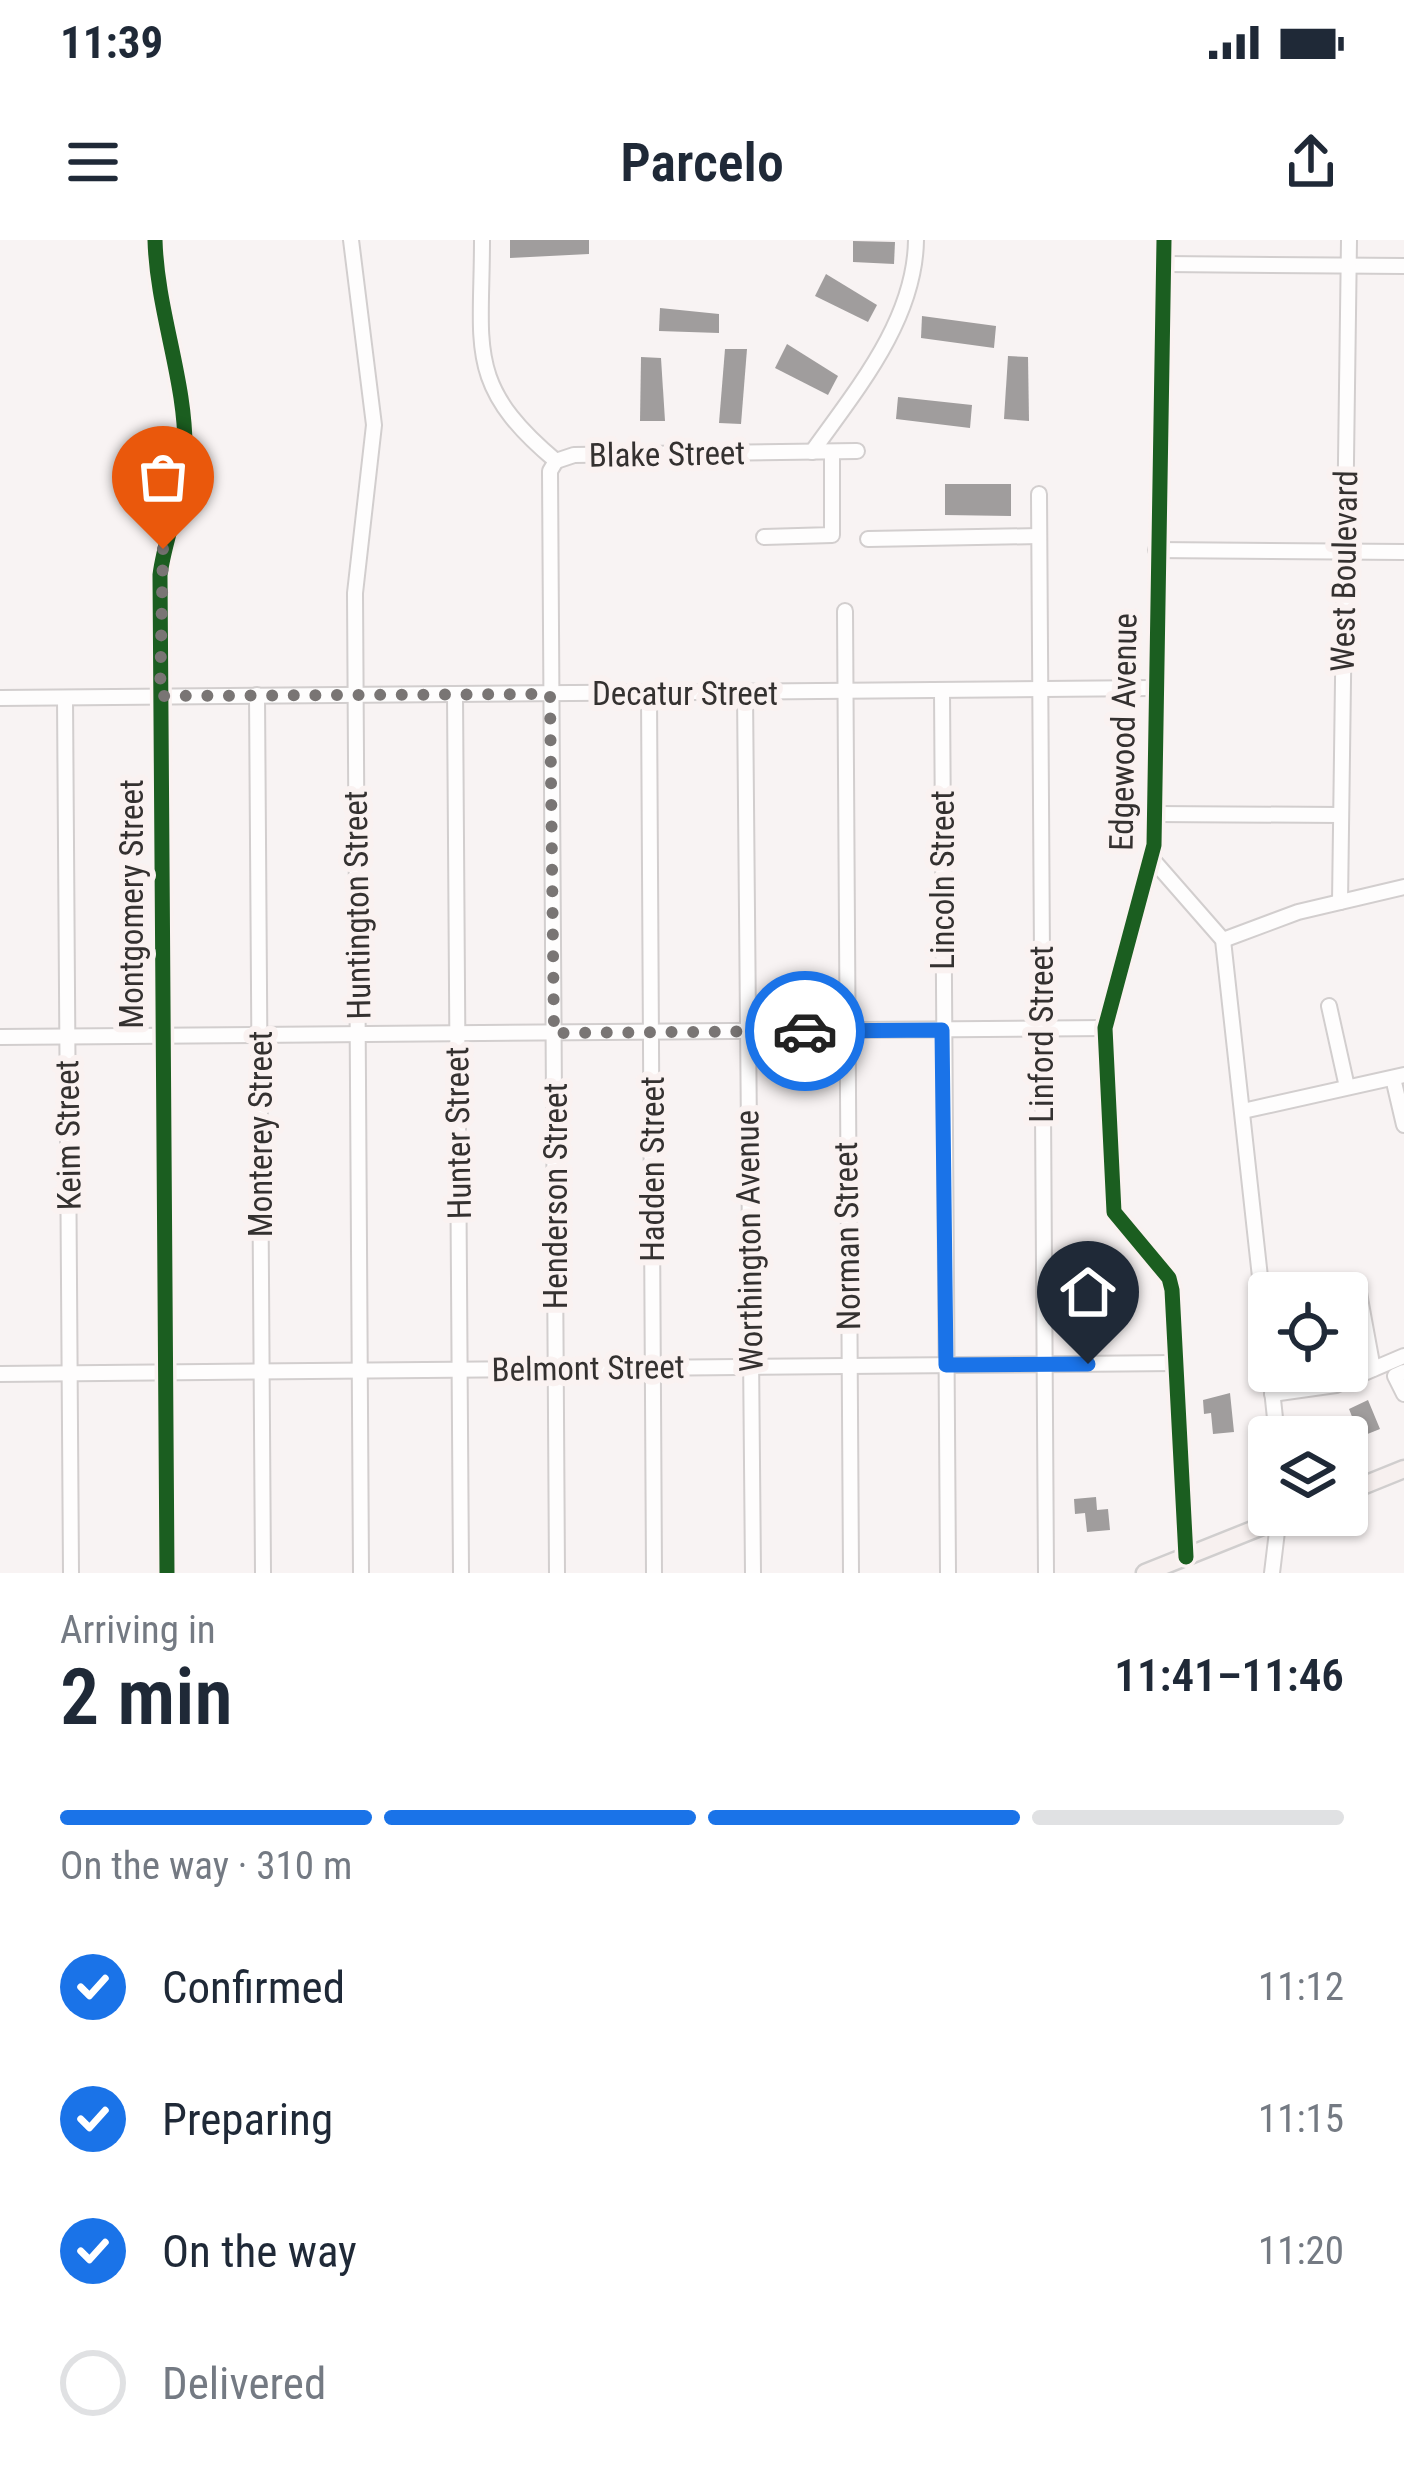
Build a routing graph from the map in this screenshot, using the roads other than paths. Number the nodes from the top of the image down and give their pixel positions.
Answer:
1 (155, 240) edge
2 (351, 240) edge
3 (482, 240) edge
4 (916, 240) edge
5 (1163, 240) edge
6 (1349, 240) edge
7 (1165, 264) junction
8 (1349, 266) junction
9 (1404, 266) edge
10 (857, 451) dead end
11 (812, 452) junction
12 (832, 452) junction
13 (556, 461) junction
14 (1039, 494) dead end
15 (1039, 536) junction
16 (764, 537) dead end
17 (868, 539) dead end
18 (1156, 550) junction
19 (1344, 551) junction
20 (1404, 552) edge
21 (845, 611) dead end
22 (1154, 688) junction
23 (1040, 690) junction
24 (942, 691) junction
25 (843, 692) junction
26 (745, 693) junction
27 (355, 694) junction
28 (455, 694) junction
29 (550, 694) junction
30 (649, 694) junction
31 (257, 695) junction
32 (160, 696) junction
33 (0, 698) edge
34 (65, 698) junction
35 (1154, 814) junction
36 (1340, 815) junction
37 (1153, 860) junction
38 (1404, 886) edge
39 (1340, 902) junction
40 (1223, 940) junction
41 (1329, 1006) dead end
42 (1105, 1028) junction
43 (1041, 1029) junction
44 (845, 1030) junction
45 (942, 1030) junction
46 (747, 1031) junction
47 (651, 1032) junction
48 (457, 1033) junction
49 (554, 1033) junction
50 (359, 1034) junction
51 (161, 1035) junction
52 (260, 1035) junction
53 (67, 1036) junction
54 (0, 1037) edge
55 (1399, 1076) edge
56 (1348, 1088) junction
57 (1243, 1111) junction
58 (1404, 1125) edge
59 (1260, 1272) edge
60 (1368, 1342) edge
61 (1404, 1356) edge
62 (1176, 1363) junction
63 (1044, 1364) junction
64 (946, 1365) junction
65 (849, 1366) junction
66 (751, 1367) junction
67 (653, 1368) junction
68 (556, 1369) junction
69 (1373, 1369) junction
70 (360, 1370) junction
71 (461, 1370) junction
72 (261, 1371) junction
73 (166, 1372) junction
74 (1404, 1372) edge
75 (70, 1373) junction
76 (0, 1374) edge
77 (1272, 1394) joint
78 (1404, 1394) edge
79 (1274, 1416) edge
80 (1404, 1469) edge
81 (1368, 1484) edge
82 (1248, 1531) edge
83 (1279, 1536) edge
84 (1186, 1557) junction
85 (71, 1573) edge
86 (166, 1573) edge
87 (263, 1573) edge
88 (361, 1573) edge
89 (461, 1573) edge
90 (557, 1573) edge
91 (654, 1573) edge
92 (753, 1573) edge
93 (851, 1573) edge
94 (948, 1573) edge
95 (1046, 1573) edge
96 (1145, 1573) edge
97 (1272, 1573) edge

1 - 32 street, Montgomery Street
2 - 27 street, Huntington Street
3 - 13 street, Blake Street
4 - 11 street
5 - 7 street, Edgewood Avenue
6 - 8 street, West Boulevard
7 - 8 street
7 - 18 street, Edgewood Avenue
8 - 9 street
8 - 19 street, West Boulevard
10 - 12 street, Blake Street
11 - 12 street, Blake Street
11 - 13 street, Blake Street
12 - 16 street
13 - 29 street, Henderson Street
14 - 15 street, Linford Street
15 - 17 street
15 - 23 street, Linford Street
18 - 19 street
18 - 22 street, Edgewood Avenue
19 - 20 street
19 - 36 street, West Boulevard
21 - 25 street, Norman Street
22 - 23 street, Decatur Street
22 - 35 street, Edgewood Avenue
23 - 24 street, Decatur Street
23 - 43 street, Linford Street
24 - 25 street, Decatur Street
24 - 45 street, Lincoln Street
25 - 26 street, Decatur Street
25 - 44 street, Norman Street
26 - 30 street, Decatur Street
26 - 46 street, Worthington Avenue
27 - 28 street, Decatur Street
27 - 31 street, Decatur Street
27 - 50 street, Huntington Street
28 - 29 street, Decatur Street
28 - 48 street, Hunter Street
29 - 30 street, Decatur Street
29 - 49 street, Henderson Street
30 - 47 street, Hadden Street
31 - 32 street, Decatur Street
31 - 52 street, Monterey Street
32 - 34 street, Decatur Street
32 - 51 street, Montgomery Street
33 - 34 street, Decatur Street
34 - 53 street, Keim Street
35 - 36 street
35 - 37 street, Edgewood Avenue
36 - 39 street, West Boulevard
37 - 40 street
37 - 42 street, Edgewood Avenue
38 - 39 street
39 - 40 street
40 - 57 street
41 - 56 street
42 - 43 street
42 - 62 street, Edgewood Avenue
43 - 45 street
43 - 63 street, Linford Street
44 - 45 street
44 - 46 street
44 - 65 street, Norman Street
45 - 64 street, Lincoln Street
46 - 47 street
46 - 66 street, Worthington Avenue
47 - 49 street
47 - 67 street, Hadden Street
48 - 49 street
48 - 50 street
48 - 71 street, Hunter Street
49 - 68 street, Henderson Street
50 - 52 street
50 - 70 street, Huntington Street
51 - 52 street
51 - 53 street
51 - 73 street, Montgomery Street
52 - 72 street, Monterey Street
53 - 54 street
53 - 75 street, Keim Street
55 - 56 street
55 - 58 street
56 - 57 street
57 - 59 street
60 - 69 street
61 - 69 street
62 - 63 street, Belmont Street
62 - 84 street, Edgewood Avenue
63 - 64 street, Belmont Street
63 - 95 street, Linford Street
64 - 65 street, Belmont Street
64 - 94 street, Lincoln Street
65 - 66 street, Belmont Street
65 - 93 street, Norman Street
66 - 67 street, Belmont Street
66 - 92 street, Worthington Avenue
67 - 68 street, Belmont Street
67 - 91 street, Hadden Street
68 - 71 street, Belmont Street
68 - 90 street, Henderson Street
69 - 77 street
70 - 71 street, Belmont Street
70 - 72 street, Belmont Street
70 - 88 street, Huntington Street
71 - 89 street, Hunter Street
72 - 73 street, Belmont Street
72 - 87 street, Monterey Street
73 - 75 street, Belmont Street
73 - 86 street, Montgomery Street
74 - 78 street
75 - 76 street, Belmont Street
75 - 85 street, Keim Street
77 - 79 street
80 - 81 main road
82 - 84 main road
83 - 97 street
84 - 96 main road

